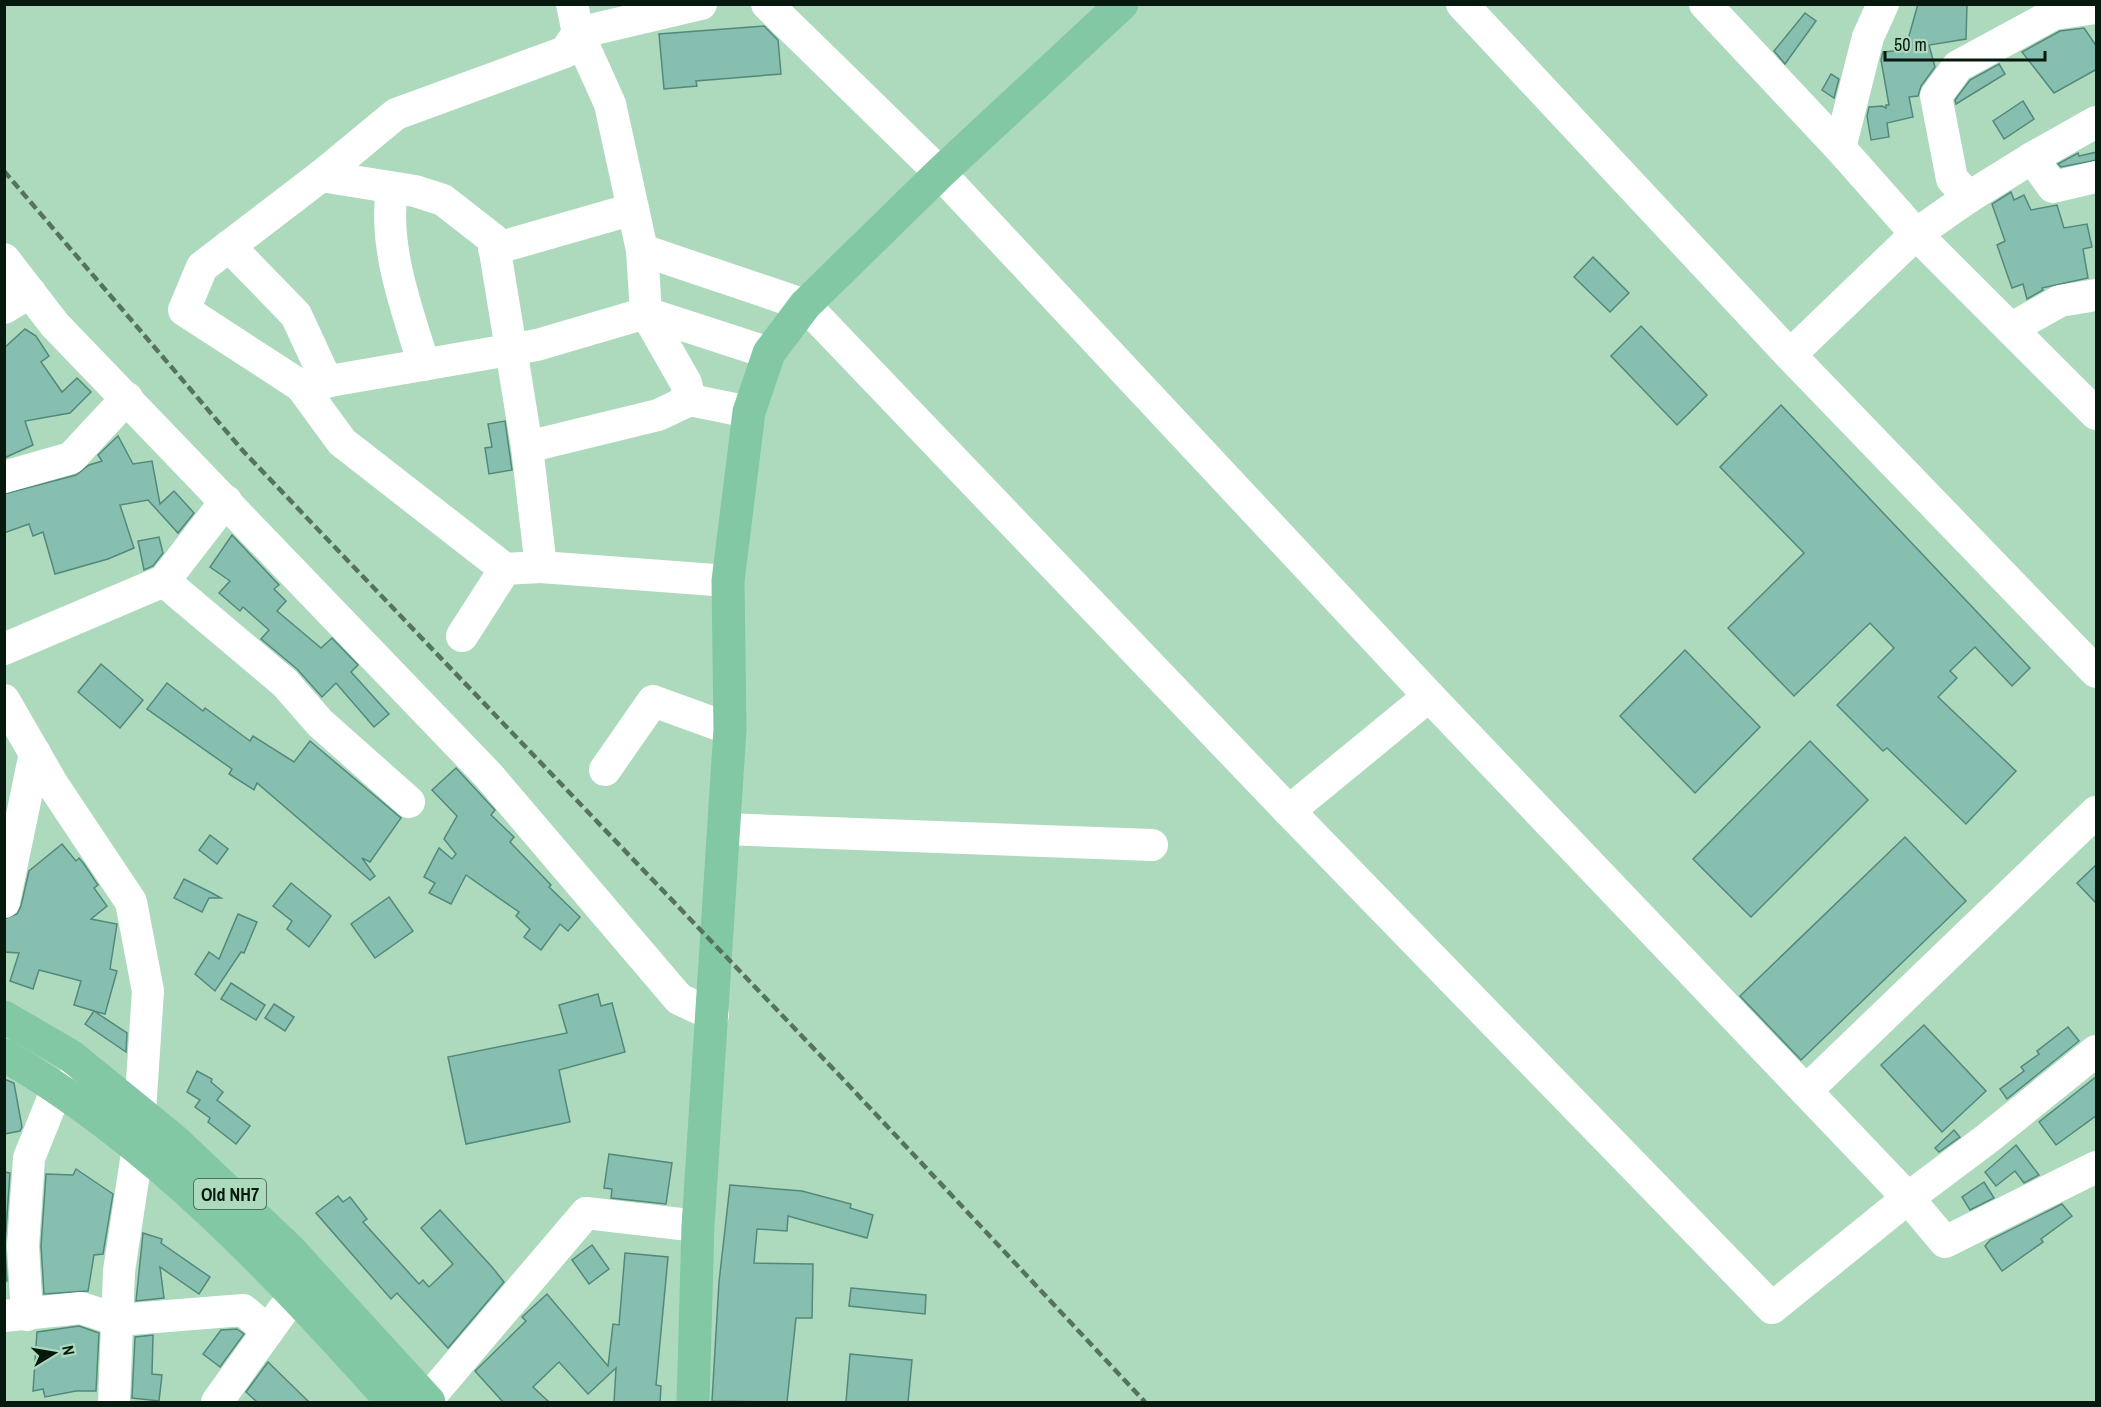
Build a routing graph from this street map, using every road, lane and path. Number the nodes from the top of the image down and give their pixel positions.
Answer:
1 (701, 4) edge
2 (767, 4) edge
3 (1122, 4) edge
4 (1462, 4) edge
5 (1705, 4) edge
6 (1883, 4) edge
7 (2097, 8) edge
8 (575, 19) edge
9 (2097, 122) edge
10 (1840, 148) junction
11 (2032, 158) junction
12 (940, 173) junction
13 (321, 176) junction
14 (2097, 177) edge
15 (392, 188) junction
16 (1969, 197) junction
17 (633, 209) junction
18 (1916, 234) junction
19 (229, 246) junction
20 (494, 249) junction
21 (642, 250) junction
22 (4, 259) edge
23 (2097, 295) edge
24 (17, 300) edge
25 (805, 305) junction
26 (646, 312) junction
27 (2012, 328) junction
28 (512, 350) junction
29 (769, 353) junction
30 (1790, 355) junction
31 (424, 365) junction
32 (314, 384) junction
33 (127, 399) junction
34 (690, 400) junction
35 (748, 412) junction
36 (2097, 414) edge
37 (527, 447) junction
38 (4, 477) edge
39 (226, 501) junction
40 (541, 567) junction
41 (505, 569) junction
42 (164, 581) junction
43 (728, 581) junction
44 (462, 636) dead end
45 (4, 649) edge
46 (2097, 672) edge
47 (1429, 696) junction
48 (4, 700) edge
49 (730, 729) junction
50 (35, 753) junction
51 (605, 770) dead end
52 (410, 802) dead end
53 (1289, 811) junction
54 (2097, 812) edge
55 (725, 829) junction
56 (1152, 844) dead end
57 (4, 902) edge
58 (713, 1015) junction
59 (4, 1017) edge
60 (2097, 1051) edge
61 (4, 1055) edge
62 (58, 1086) junction
63 (1806, 1091) junction
64 (140, 1111) junction
65 (138, 1147) junction
66 (2097, 1167) edge
67 (1908, 1198) junction
68 (698, 1226) junction
69 (295, 1298) junction
70 (16, 1315) edge
71 (118, 1320) junction
72 (268, 1331) junction
73 (381, 1398) edge
74 (428, 1401) edge
75 (114, 1402) edge
76 (217, 1402) edge
77 (693, 1402) edge

1 - 8 street
2 - 12 street
3 - 12 main road
4 - 30 street
5 - 10 street
6 - 10 street
7 - 16 street
8 - 13 street
8 - 17 street
9 - 11 street
10 - 18 street
11 - 14 street
11 - 16 street
12 - 25 main road
12 - 47 street
13 - 15 street
13 - 19 street
15 - 20 street
15 - 31 street
16 - 18 street
17 - 20 street
17 - 21 street
18 - 27 street
18 - 30 street
19 - 32 street
19 - 32 street
20 - 28 street
21 - 25 street
21 - 26 street
22 - 24 street
23 - 27 street
24 - 33 street
25 - 29 main road
25 - 53 street
26 - 28 street
26 - 29 street
26 - 34 street
27 - 36 street
28 - 31 street
28 - 37 street
29 - 35 main road
30 - 46 street
31 - 32 street
32 - 41 street
33 - 38 street
33 - 39 street
34 - 35 street
34 - 37 street
35 - 43 main road
37 - 40 street
39 - 42 street
39 - 58 street
40 - 41 street
40 - 43 street
41 - 44 street
42 - 45 street
42 - 52 street
43 - 49 main road
47 - 53 street
47 - 63 street
48 - 50 street
49 - 51 street
49 - 55 main road
50 - 57 street
50 - 64 street
53 - 67 street
54 - 63 street
55 - 56 street
55 - 58 main road
58 - 68 main road
59 - 64 main road, Old NH7
60 - 67 street
61 - 62 main road, old NH7
62 - 65 main road, old NH7
62 - 70 street
63 - 67 street
64 - 74 main road, Old NH7
65 - 69 main road, old NH7
65 - 71 street
66 - 67 street
68 - 74 street
68 - 77 main road
69 - 72 street
69 - 73 main road, old NH7
70 - 71 street
71 - 72 street
71 - 75 street
72 - 76 street

